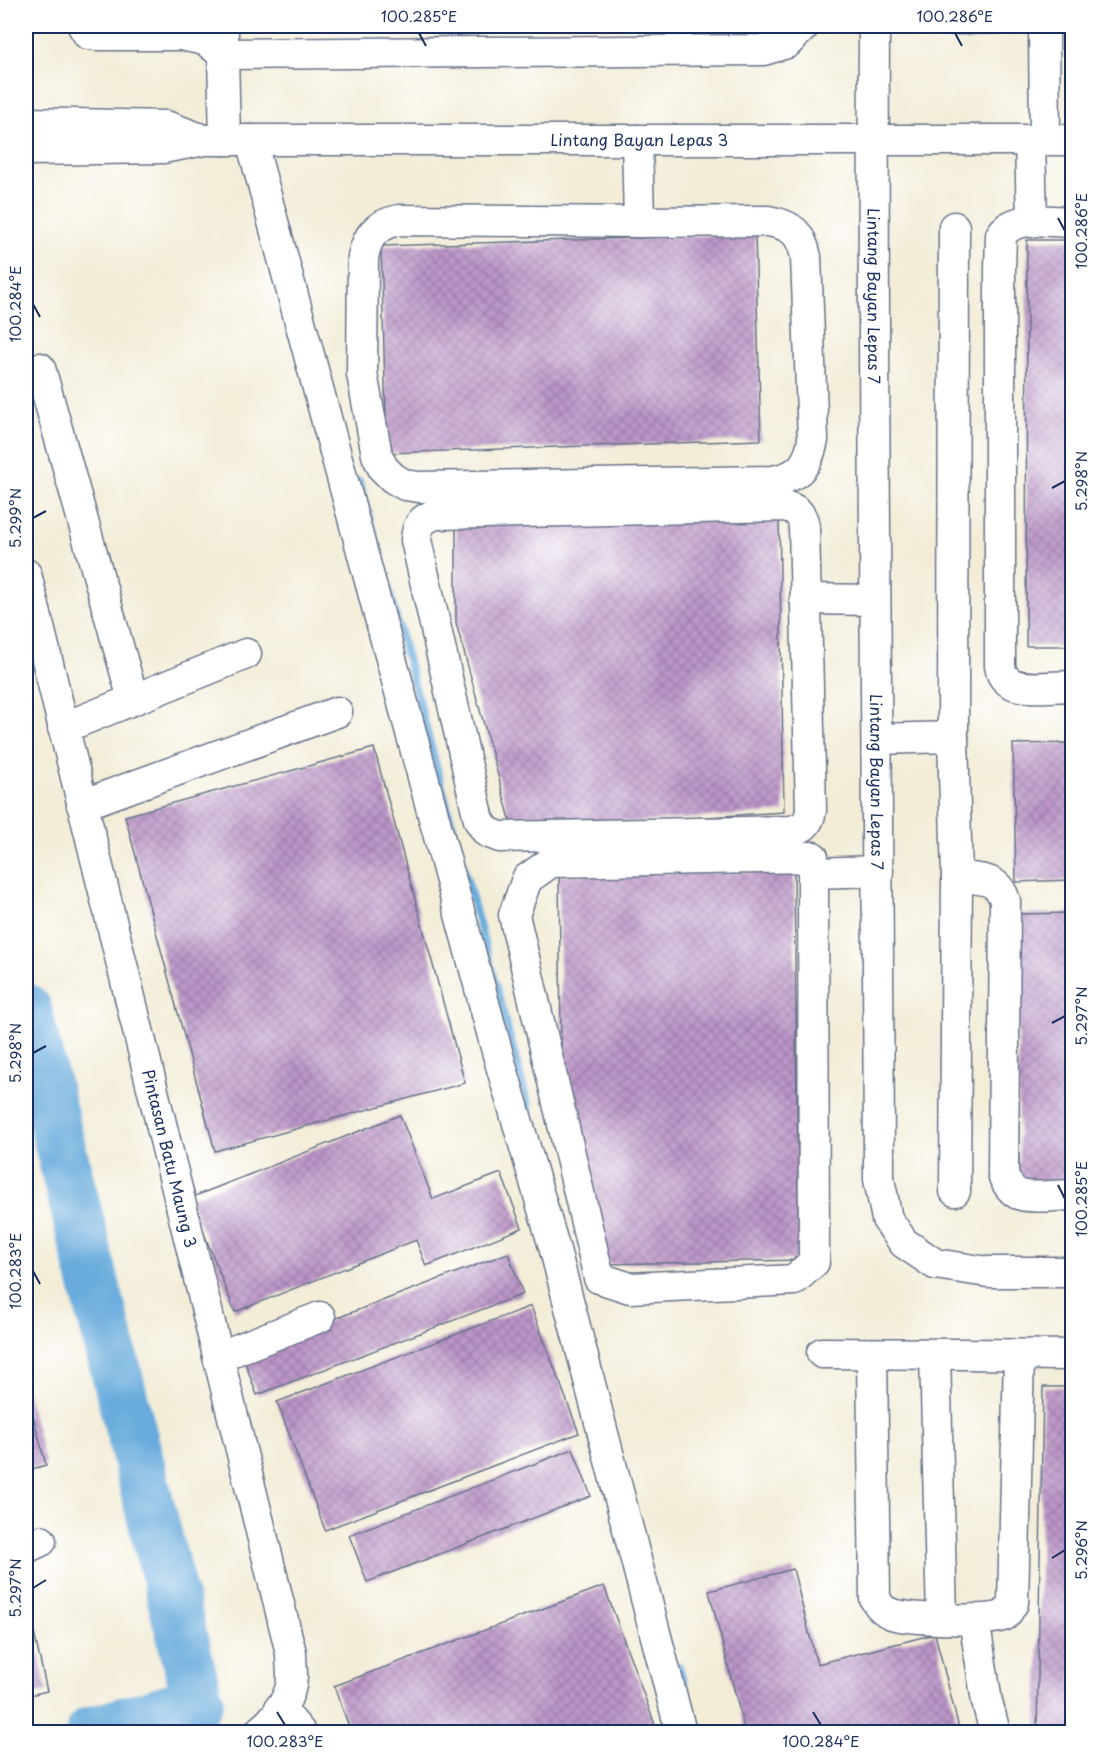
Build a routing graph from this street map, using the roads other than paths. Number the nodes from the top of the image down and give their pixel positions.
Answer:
1 (83, 26) edge
2 (804, 26) edge
3 (874, 26) edge
4 (1044, 26) edge
5 (142, 30) edge
6 (223, 40) edge
7 (26, 123) edge
8 (873, 139) junction
9 (227, 140) junction
10 (637, 140) junction
11 (1049, 140) edge
12 (39, 150) edge
13 (26, 165) edge
14 (639, 222) junction
15 (1032, 222) junction
16 (1072, 222) edge
17 (954, 227) dead end
18 (40, 368) dead end
19 (954, 412) junction
20 (1000, 412) junction
21 (26, 574) edge
22 (805, 599) junction
23 (874, 600) junction
24 (246, 654) dead end
25 (1072, 686) edge
26 (133, 699) junction
27 (337, 712) dead end
28 (63, 728) junction
29 (953, 737) junction
30 (877, 739) junction
31 (82, 805) junction
32 (878, 871) junction
33 (813, 873) junction
34 (957, 877) junction
35 (955, 1191) dead end
36 (1072, 1196) edge
37 (1072, 1272) edge
38 (320, 1317) dead end
39 (822, 1353) dead end
40 (872, 1354) junction
41 (935, 1354) junction
42 (1019, 1355) junction
43 (1072, 1355) edge
44 (218, 1357) junction
45 (942, 1619) junction
46 (974, 1619) junction
47 (280, 1708) junction
48 (260, 1732) edge
49 (300, 1732) edge
50 (681, 1732) edge
51 (995, 1732) edge

1 - 5 street
2 - 6 street
3 - 8 street, Lintang Bayan Lepas 7
4 - 11 street
5 - 6 street
6 - 9 street
7 - 9 street, Lintang Bayan Lepas 3
8 - 10 street, Lintang Bayan Lepas 3
8 - 11 street, Lintang Bayan Lepas 3
8 - 23 street, Lintang Bayan Lepas 7
9 - 10 street, Lintang Bayan Lepas 3
9 - 12 street, Lintang Bayan Lepas 3
9 - 50 street
10 - 14 street
11 - 15 street
12 - 13 street
14 - 14 street
15 - 16 street
15 - 20 street
17 - 19 street
18 - 26 street
19 - 20 street
19 - 29 street
20 - 25 street
21 - 28 street, Pintasan Batu Maung 3
22 - 22 street
22 - 23 street
23 - 30 street, Lintang Bayan Lepas 7
24 - 26 street
26 - 28 street
27 - 31 street
28 - 31 street, Pintasan Batu Maung 3
29 - 30 street
29 - 34 street
30 - 32 street, Lintang Bayan Lepas 7
31 - 44 street, Pintasan Batu Maung 3
32 - 33 street
32 - 37 street, Lintang Bayan Lepas 7
33 - 33 street
34 - 35 street
34 - 36 street
38 - 44 street
39 - 40 street
40 - 41 street
40 - 45 street
41 - 42 street
41 - 45 street
42 - 43 street
42 - 46 street
44 - 47 street, Pintasan Batu Maung 3
45 - 46 street
46 - 51 street
47 - 48 street, Pintasan Batu Maung 3
47 - 49 street

